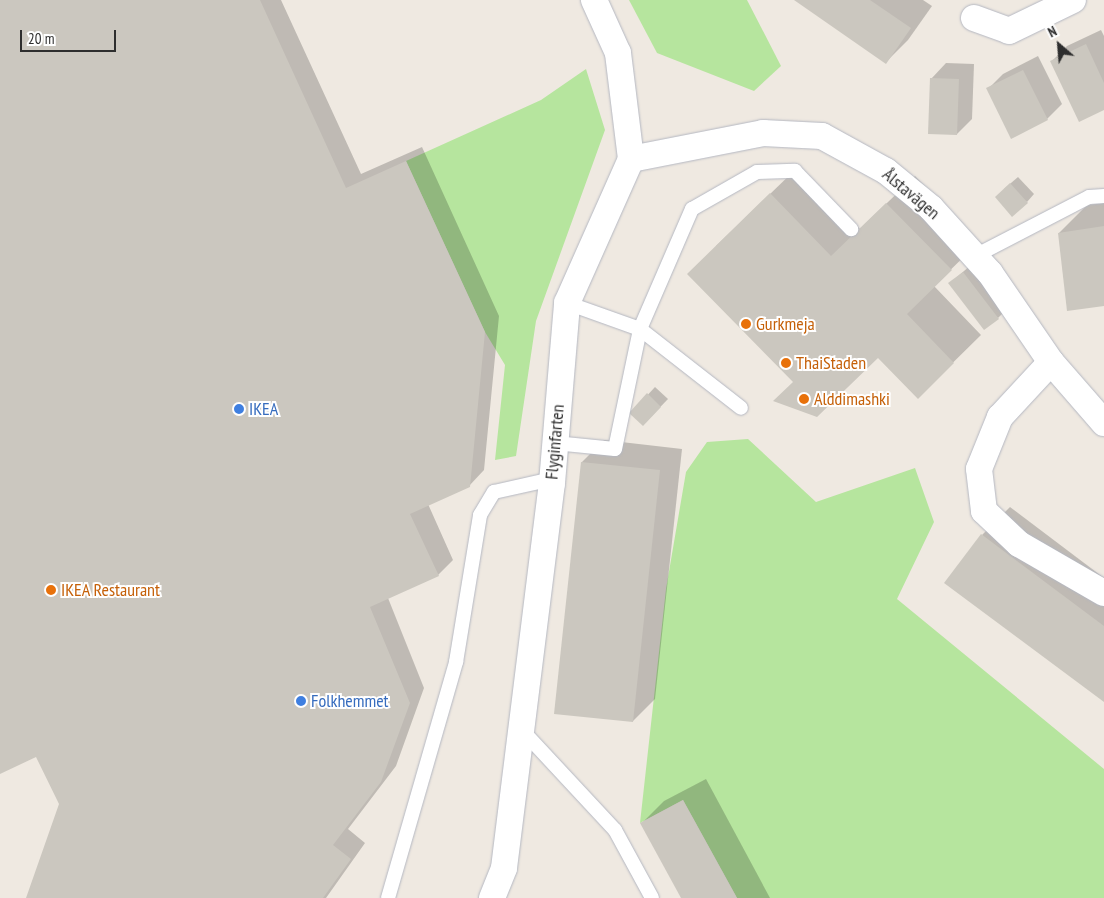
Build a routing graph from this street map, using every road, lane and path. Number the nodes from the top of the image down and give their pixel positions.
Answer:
1 (594, 0) edge
2 (1073, 0) edge
3 (974, 18) dead end
4 (631, 159) junction
5 (1104, 196) edge
6 (851, 229) dead end
7 (975, 256) junction
8 (567, 303) junction
9 (640, 329) junction
10 (1051, 362) junction
11 (740, 408) dead end
12 (1104, 423) edge
13 (555, 443) junction
14 (552, 479) junction
15 (1104, 593) edge
16 (521, 729) junction
17 (388, 898) edge
18 (492, 898) edge
19 (652, 898) edge

1 - 4 street
2 - 3 street
4 - 7 street, Ålstavägen
4 - 8 street, Flyginfarten
5 - 7 lane
6 - 9 lane
7 - 10 street, Ålstavägen
8 - 9 lane
8 - 13 street, Flyginfarten
9 - 11 lane
9 - 13 lane
10 - 12 street, Ålstavägen
10 - 15 street
13 - 14 street, Flyginfarten
14 - 16 street, Flyginfarten
14 - 17 lane
16 - 18 street, Flyginfarten
16 - 19 lane

